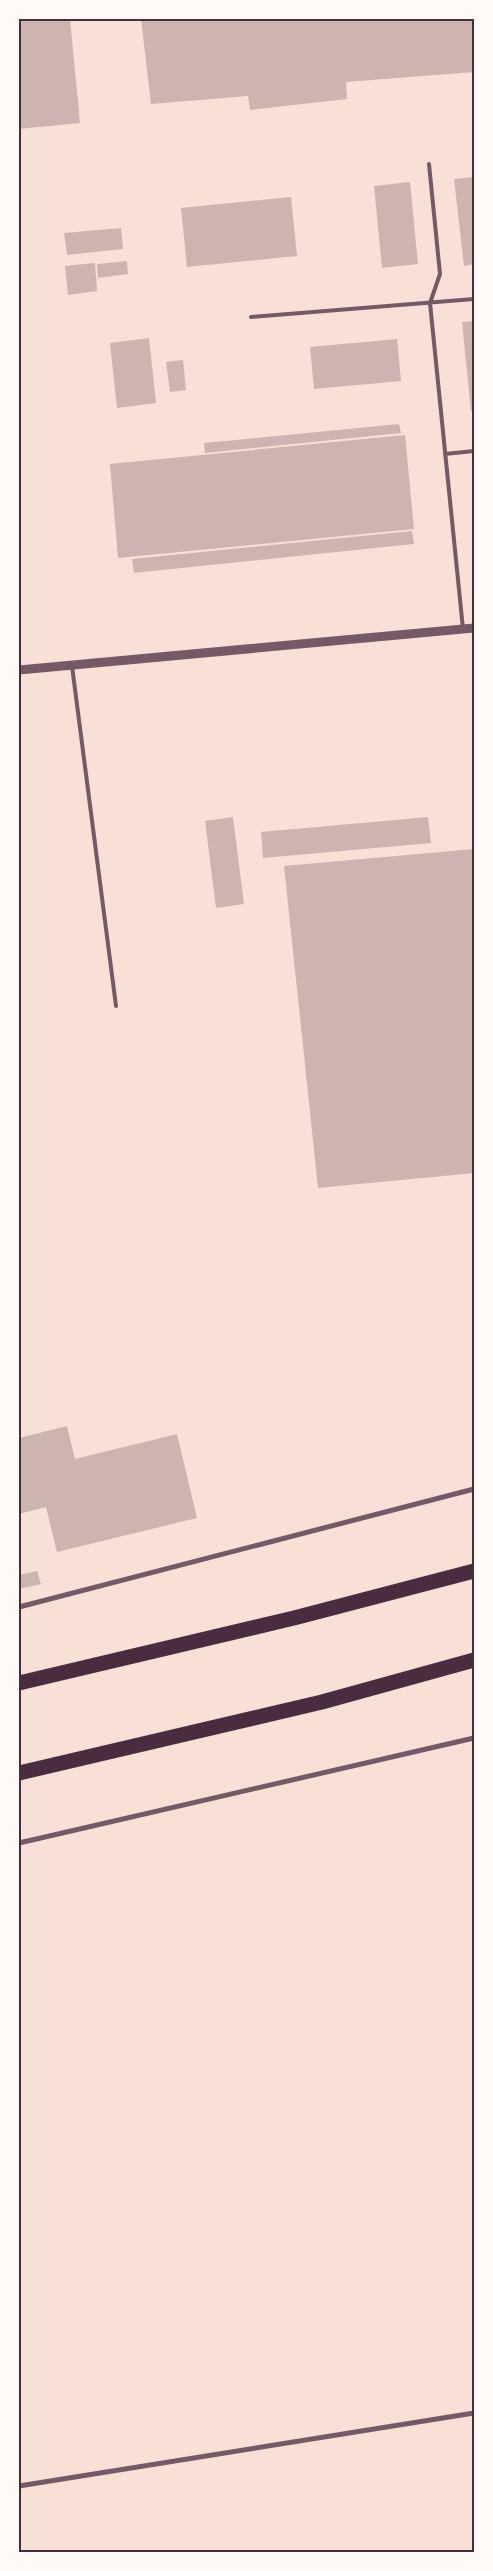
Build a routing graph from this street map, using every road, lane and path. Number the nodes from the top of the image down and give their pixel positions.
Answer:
1 (429, 164) dead end
2 (474, 299) edge
3 (430, 303) junction
4 (251, 317) dead end
5 (474, 451) edge
6 (445, 454) junction
7 (474, 628) edge
8 (463, 629) junction
9 (72, 665) junction
10 (19, 670) edge
11 (116, 1006) dead end
12 (474, 1489) edge
13 (474, 1571) edge
14 (19, 1607) edge
15 (474, 1660) edge
16 (19, 1683) edge
17 (474, 1738) edge
18 (19, 1772) edge
19 (19, 1843) edge
20 (474, 2413) edge
21 (19, 2486) edge

1 - 3 lane
2 - 3 lane
3 - 4 lane
3 - 6 lane
5 - 6 lane
6 - 8 lane
7 - 8 street
8 - 9 street
9 - 10 street
9 - 11 lane
12 - 14 street
13 - 16 highway
15 - 18 highway
17 - 19 street
20 - 21 street

